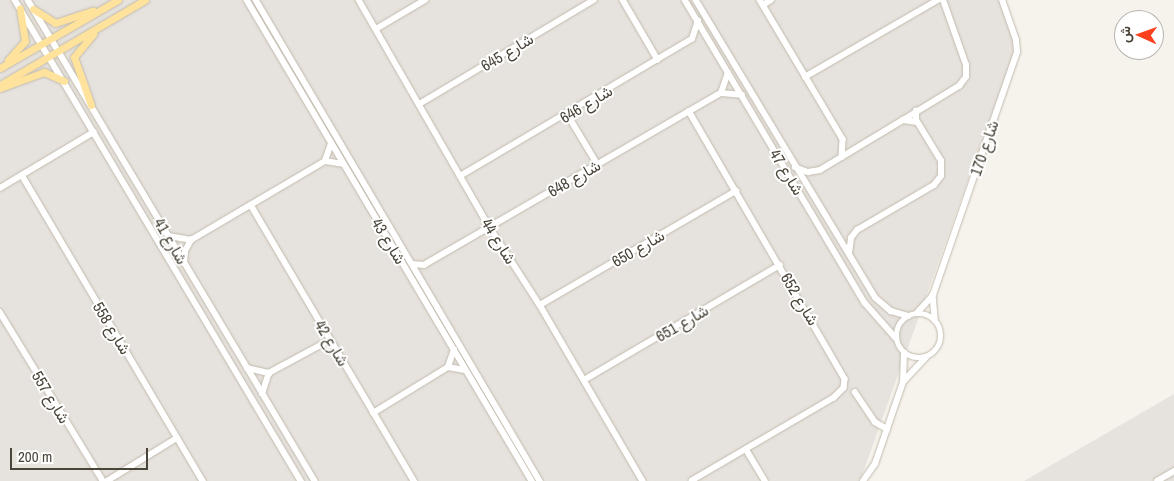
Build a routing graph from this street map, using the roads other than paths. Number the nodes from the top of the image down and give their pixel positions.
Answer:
1 (16, 0) edge
2 (28, 0) edge
3 (118, 0) edge
4 (145, 0) edge
5 (247, 0) edge
6 (256, 0) edge
7 (359, 0) edge
8 (425, 0) edge
9 (594, 0) edge
10 (623, 0) edge
11 (685, 0) edge
12 (696, 0) edge
13 (771, 0) edge
14 (938, 0) edge
15 (943, 0) edge
16 (1002, 0) edge
17 (761, 3) edge
18 (20, 8) junction
19 (105, 8) junction
20 (33, 10) junction
21 (698, 21) junction
22 (99, 27) junction
23 (376, 29) junction
24 (51, 40) junction
25 (42, 45) junction
26 (58, 51) junction
27 (49, 56) junction
28 (658, 60) junction
29 (0, 68) edge
30 (728, 73) junction
31 (805, 77) junction
32 (64, 81) junction
33 (0, 87) edge
34 (721, 93) junction
35 (742, 95) junction
36 (420, 103) junction
37 (91, 105) junction
38 (689, 111) junction
39 (916, 111) junction
40 (568, 115) junction
41 (903, 120) junction
42 (917, 122) junction
43 (94, 132) junction
44 (843, 139) junction
45 (331, 144) junction
46 (861, 145) junction
47 (842, 157) junction
48 (325, 161) junction
49 (343, 164) junction
50 (598, 165) junction
51 (795, 167) junction
52 (22, 175) junction
53 (460, 176) junction
54 (0, 188) edge
55 (736, 191) junction
56 (251, 205) junction
57 (489, 226) junction
58 (168, 236) junction
59 (191, 240) junction
60 (849, 255) junction
61 (427, 263) junction
62 (184, 264) junction
63 (412, 264) junction
64 (780, 265) junction
65 (423, 282) junction
66 (932, 295) junction
67 (540, 305) junction
68 (0, 312) edge
69 (916, 313) junction
70 (908, 316) junction
71 (935, 320) junction
72 (896, 338) junction
73 (330, 340) junction
74 (454, 350) junction
75 (904, 353) junction
76 (925, 357) junction
77 (448, 367) junction
78 (246, 368) junction
79 (466, 370) junction
80 (269, 373) junction
81 (584, 380) junction
82 (903, 382) junction
83 (855, 392) dead end
84 (262, 394) junction
85 (374, 413) junction
86 (887, 429) junction
87 (177, 438) junction
88 (746, 450) junction
89 (1174, 471) edge
90 (103, 481) edge
91 (107, 481) edge
92 (203, 481) edge
93 (301, 481) edge
94 (315, 481) edge
95 (414, 481) edge
96 (532, 481) edge
97 (540, 481) edge
98 (643, 481) edge
99 (692, 481) edge
100 (765, 481) edge
101 (863, 481) edge
102 (1158, 481) edge

1 - 18 street, شارع 41
2 - 20 street, شارع 41
3 - 19 main road
4 - 22 main road
5 - 45 street, شارع 43
6 - 63 street, شارع 43
7 - 23 street, شارع 44
8 - 23 street
9 - 36 street, شارع 645
10 - 28 street
11 - 21 street, شارع 47
12 - 51 street, شارع 47
13 - 17 street
14 - 31 street
15 - 39 street
16 - 66 street, شارع 170
17 - 31 street
18 - 25 street, شارع 41
18 - 29 main road
19 - 20 main road
19 - 24 main road
20 - 24 street, شارع 41
21 - 28 street, شارع 646
21 - 30 street, شارع 47
22 - 26 main road
22 - 37 main road
23 - 36 street, شارع 44
24 - 25 main road
24 - 26 street, شارع 41
25 - 27 street, شارع 41
25 - 29 main road
26 - 27 main road
26 - 37 street, شارع 41
27 - 32 street, شارع 41
27 - 33 main road
28 - 40 street, شارع 646
30 - 34 street
30 - 35 street, شارع 47
31 - 44 street
32 - 33 main road
32 - 43 street, شارع 41
34 - 35 street
34 - 38 street, شارع 648
35 - 72 street, شارع 47
36 - 53 street, شارع 44
37 - 58 street, شارع 41
38 - 50 street, شارع 648
38 - 55 street, شارع 652
39 - 41 street
39 - 42 street
40 - 50 street
40 - 53 street, شارع 646
41 - 42 street
41 - 46 street
42 - 60 street
43 - 52 street
43 - 93 street, شارع 41
44 - 46 street
44 - 47 street
45 - 48 street
45 - 49 street, شارع 43
46 - 47 street
47 - 51 street
48 - 49 street
48 - 56 street
49 - 74 street, شارع 43
50 - 57 street, شارع 648
51 - 60 street, شارع 47
52 - 54 street
52 - 87 street, شارع 558
53 - 57 street, شارع 44
55 - 64 street, شارع 652
55 - 67 street, شارع 650
56 - 59 street
56 - 73 street, شارع 42
57 - 61 street, شارع 648
57 - 67 street, شارع 44
58 - 59 street
58 - 62 street, شارع 41
59 - 62 street
60 - 70 street, شارع 47
61 - 63 street, شارع 648
61 - 65 street
62 - 78 street, شارع 41
63 - 65 street, شارع 43
64 - 81 street, شارع 651
64 - 88 street, شارع 652
65 - 97 street, شارع 43
66 - 69 street, شارع 170
66 - 71 street, شارع 170
67 - 81 street, شارع 44
68 - 90 street, شارع 557
69 - 70 street
69 - 71 street
70 - 72 street
71 - 76 street
72 - 75 street
73 - 80 street
73 - 85 street, شارع 42
74 - 77 street
74 - 79 street, شارع 43
75 - 76 street
75 - 82 street
76 - 82 street
77 - 79 street
77 - 85 street
78 - 80 street
78 - 84 street, شارع 41
79 - 96 street, شارع 43
80 - 84 street
81 - 98 street, شارع 44
82 - 86 street
83 - 86 street
84 - 94 street, شارع 41
85 - 95 street, شارع 42
86 - 101 street
87 - 91 street
87 - 92 street, شارع 558
88 - 99 street, شارع 652
88 - 100 street
89 - 102 street

